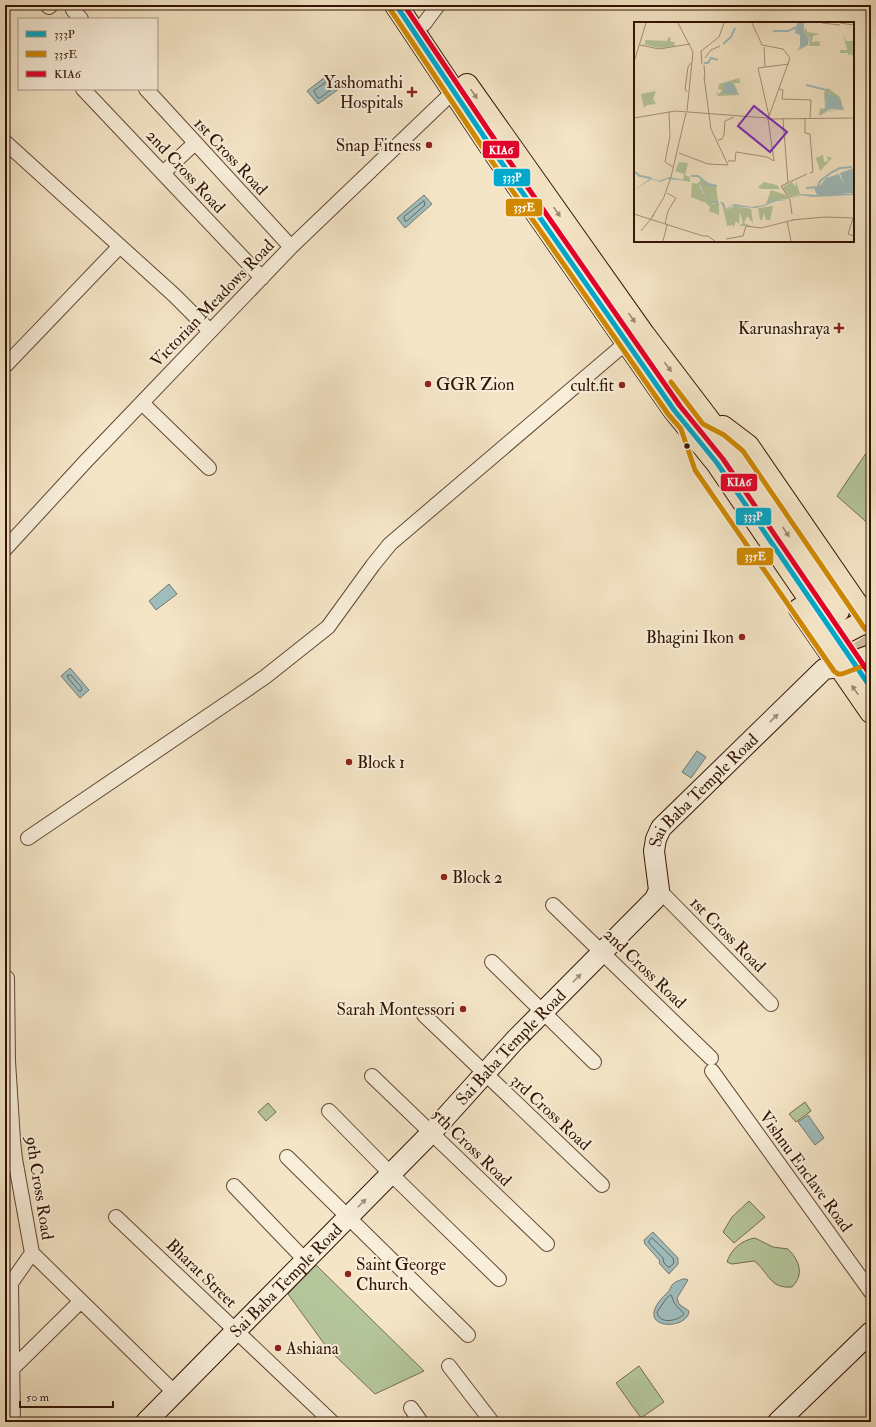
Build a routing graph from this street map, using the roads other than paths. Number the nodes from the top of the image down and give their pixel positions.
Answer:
1 (47, 5) edge
2 (51, 5) edge
3 (396, 5) edge
4 (412, 5) edge
5 (438, 5) edge
6 (424, 24) junction
7 (85, 90) edge
8 (147, 90) edge
9 (454, 91) junction
10 (5, 142) edge
11 (195, 142) junction
12 (163, 173) junction
13 (120, 246) junction
14 (291, 247) junction
15 (262, 278) junction
16 (210, 331) junction
17 (627, 342) junction
18 (5, 366) edge
19 (142, 403) junction
20 (708, 419) junction
21 (687, 426) junction
22 (209, 468) dead end
23 (5, 549) edge
24 (870, 627) edge
25 (871, 656) edge
26 (829, 658) junction
27 (871, 712) edge
28 (28, 838) dead end
29 (659, 890) junction
30 (553, 905) dead end
31 (602, 952) junction
32 (492, 962) dead end
33 (5, 979) edge
34 (771, 1004) dead end
35 (543, 1012) junction
36 (424, 1015) dead end
37 (7, 1061) edge
38 (594, 1062) dead end
39 (712, 1065) joint
40 (486, 1074) junction
41 (372, 1076) dead end
42 (329, 1112) dead end
43 (432, 1132) junction
44 (286, 1157) dead end
45 (391, 1174) junction
46 (602, 1184) dead end
47 (234, 1186) dead end
48 (116, 1217) dead end
49 (348, 1218) junction
50 (547, 1244) dead end
51 (32, 1253) junction
52 (305, 1260) junction
53 (499, 1279) dead end
54 (871, 1292) edge
55 (81, 1301) junction
56 (236, 1331) junction
57 (871, 1332) edge
58 (468, 1335) dead end
59 (449, 1366) dead end
60 (12, 1369) junction
61 (175, 1393) junction
62 (411, 1408) dead end
63 (326, 1420) edge
64 (13, 1422) edge
65 (146, 1422) edge
66 (421, 1422) edge
67 (492, 1422) edge
68 (778, 1422) edge

1 - 2 street
3 - 9 main road
4 - 6 main road
5 - 6 street
6 -> 20 main road
7 - 12 street, 2nd Cross Road
8 - 11 street, 1st Cross Road
9 - 14 street, Victorian Meadows Road
9 - 17 main road
10 - 13 street
11 - 12 street
11 - 14 street, 1st Cross Road
12 - 15 street, 2nd Cross Road
13 - 16 street
13 - 18 street
14 - 15 street, Victorian Meadows Road
15 - 16 street, Victorian Meadows Road
16 - 19 street, Victorian Meadows Road
17 - 21 main road
17 - 28 street
19 - 22 street
19 - 23 street, Victorian Meadows Road
20 -> 21 main road
20 - 24 main road
21 - 26 main road
24 - 26 main road
25 - 26 main road
27 -> 26 main road
29 -> 26 street, Sai Baba Temple Road
29 - 31 street, Sai Baba Temple Road
29 - 34 street, 1st Cross Road
30 - 31 street, 2nd Cross Road
35 -> 31 street, Sai Baba Temple Road
31 - 39 street, 2nd Cross Road
32 - 35 street
33 - 37 street, 9th Cross Road
35 - 38 street
35 - 40 street, Sai Baba Temple Road
36 - 40 street, 3rd Cross Road
37 - 51 street, 9th Cross Road
39 - 54 street, Vishnu Enclave Road
40 - 43 street, Sai Baba Temple Road
40 - 46 street, 3rd Cross Road
41 - 43 street, 5th Cross Road
42 - 45 street
43 - 45 street, Sai Baba Temple Road
43 - 50 street, 5th Cross Road
44 - 49 street
49 -> 45 street, Sai Baba Temple Road
45 - 53 street
47 - 52 street
48 - 56 street, Bharat Street
49 - 52 street, Sai Baba Temple Road
49 - 58 street
51 - 55 street, 9th Cross Road
51 - 60 street
52 - 56 street, Sai Baba Temple Road
55 - 60 street
55 - 61 street, 9th Cross Road
56 - 61 street, Sai Baba Temple Road
56 - 63 street, Bharat Street
57 - 68 street
59 - 67 street
60 - 64 street
61 - 65 street, Sai Baba Temple Road
62 - 66 street

